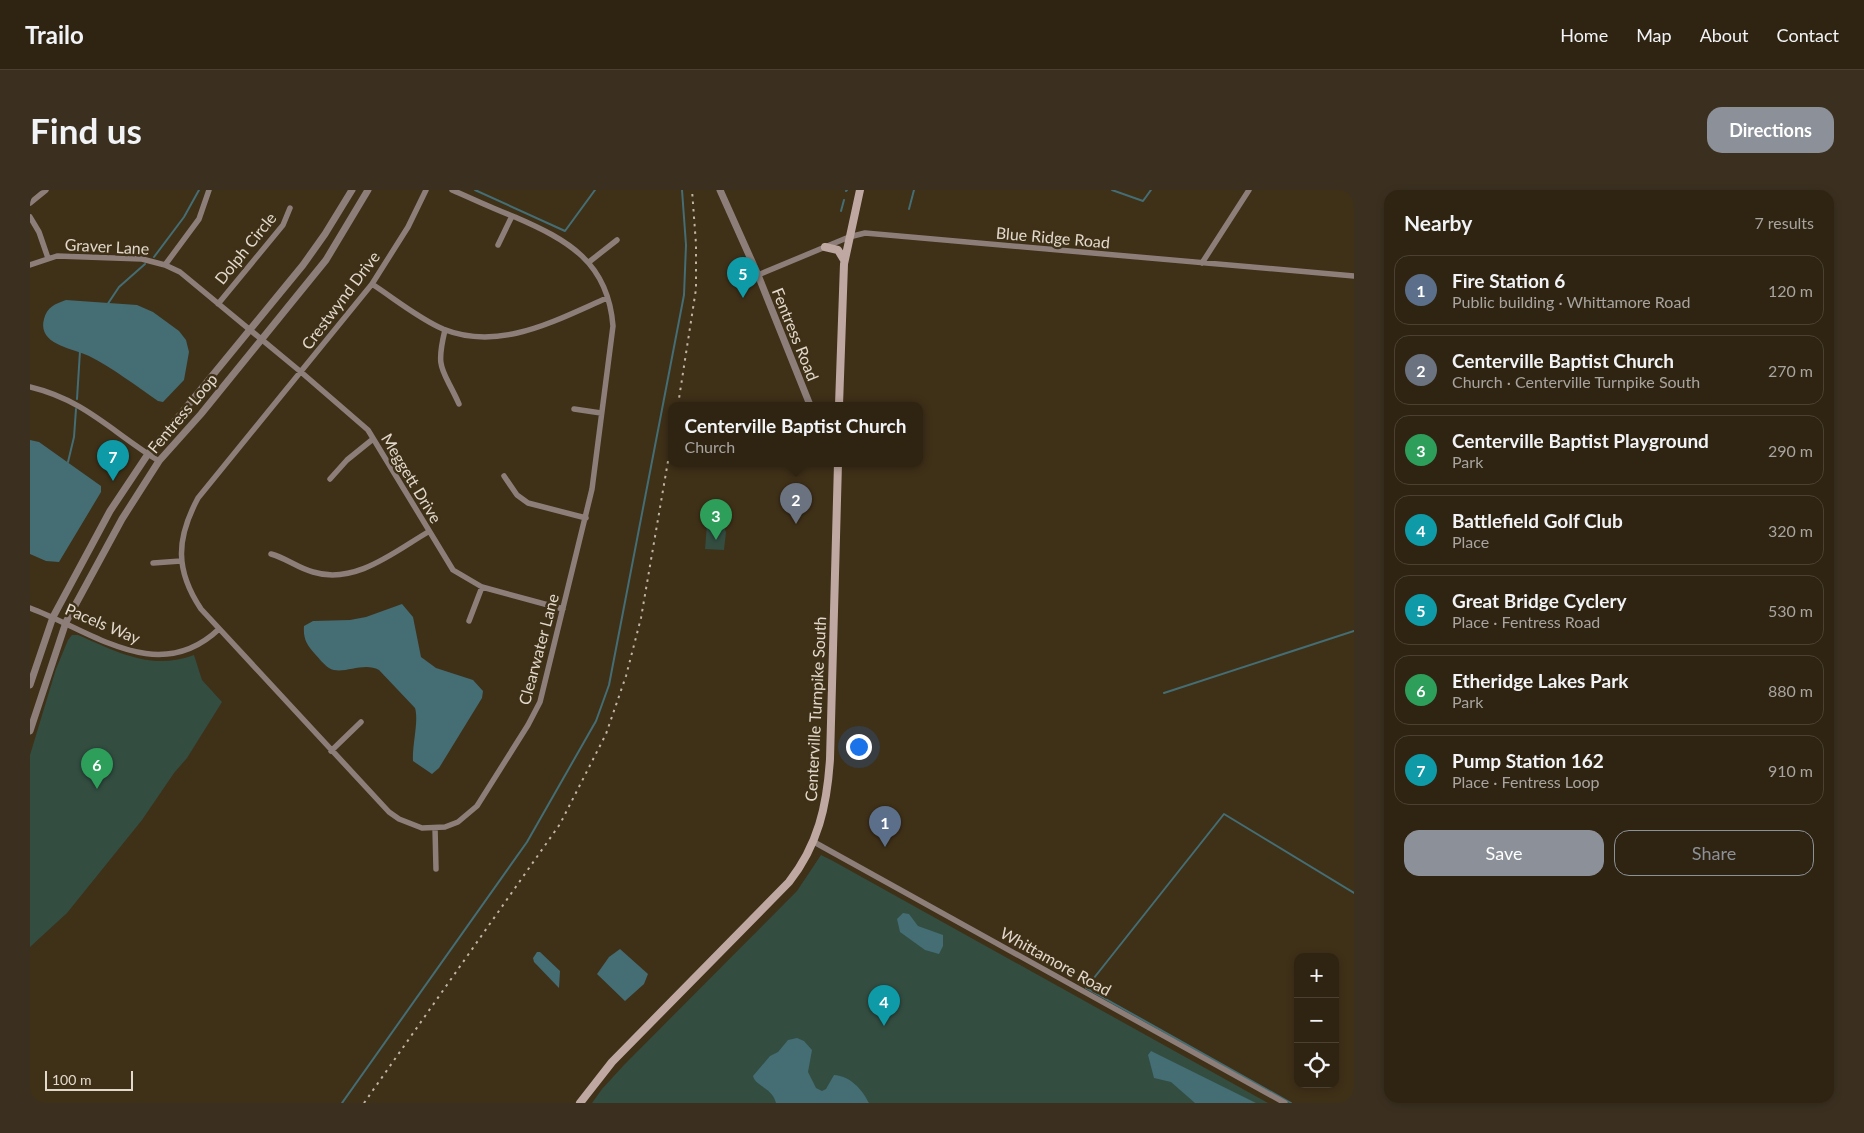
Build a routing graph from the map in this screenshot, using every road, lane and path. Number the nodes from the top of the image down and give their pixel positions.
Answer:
1 (46, 190) edge
2 (209, 190) edge
3 (352, 190) edge
4 (368, 190) edge
5 (426, 190) edge
6 (452, 190) edge
7 (720, 190) edge
8 (860, 190) edge
9 (1249, 190) edge
10 (30, 203) edge
11 (290, 208) dead end
12 (512, 216) junction
13 (30, 217) edge
14 (848, 237) junction
15 (617, 240) dead end
16 (498, 245) dead end
17 (825, 246) junction
18 (48, 258) junction
19 (845, 261) junction
20 (589, 262) junction
21 (1202, 262) junction
22 (30, 265) edge
23 (165, 265) junction
24 (758, 275) junction
25 (1354, 276) edge
26 (372, 284) junction
27 (607, 298) junction
28 (218, 304) junction
29 (250, 330) junction
30 (445, 330) junction
31 (262, 340) junction
32 (301, 372) junction
33 (30, 387) edge
34 (809, 402) edge
35 (839, 402) edge
36 (459, 404) dead end
37 (574, 409) dead end
38 (601, 413) junction
39 (373, 439) junction
40 (148, 454) junction
41 (159, 461) junction
42 (838, 467) edge
43 (504, 476) dead end
44 (330, 479) dead end
45 (586, 518) junction
46 (428, 532) junction
47 (271, 554) dead end
48 (181, 561) junction
49 (153, 563) dead end
50 (482, 587) junction
51 (30, 608) edge
52 (564, 608) junction
53 (53, 617) junction
54 (469, 620) dead end
55 (66, 622) junction
56 (219, 629) junction
57 (30, 685) edge
58 (361, 722) dead end
59 (30, 731) edge
60 (331, 750) junction
61 (435, 828) junction
62 (814, 842) junction
63 (436, 869) dead end
64 (580, 1103) edge
65 (1285, 1103) edge

1 - 10 street
2 - 23 street
3 - 29 street, Fentress Loop
4 - 31 street, Fentress Loop
5 - 26 street, Crestwynd Drive
6 - 12 street, Clearwater Lane
7 - 24 street, Fentress Road
8 - 14 main road
9 - 21 street
11 - 28 street, Dolph Circle
12 - 16 street
12 - 20 street, Clearwater Lane
13 - 18 street
14 - 17 street, Blue Ridge Road
14 - 19 main road
14 - 21 street, Blue Ridge Road
15 - 20 street
17 - 19 main road
17 - 24 street, Blue Ridge Road
18 - 22 street, Graver Lane
18 - 23 street, Graver Lane
19 - 35 main road
20 - 27 street, Clearwater Lane
21 - 25 street, Blue Ridge Road
23 - 28 street, Graver Lane
24 - 34 street, Fentress Road
26 - 30 street
26 - 32 street, Crestwynd Drive
27 - 30 street
27 - 38 street, Clearwater Lane
28 - 29 street, Graver Lane
29 - 31 street, Meggett Drive
29 - 40 street, Fentress Loop
30 - 36 street
31 - 32 street, Meggett Drive
31 - 41 street, Fentress Loop
32 - 39 street, Meggett Drive
32 - 48 street, Clearwater Lane
33 - 40 street
37 - 38 street
38 - 45 street, Clearwater Lane
39 - 44 street
39 - 46 street, Meggett Drive
40 - 41 street
40 - 53 street, Fentress Loop
41 - 55 street, Fentress Loop
42 - 62 main road, Centerville Turnpike South
43 - 45 street
45 - 52 street, Clearwater Lane
46 - 47 street
46 - 50 street, Meggett Drive
48 - 49 street
48 - 56 street, Clearwater Lane
50 - 52 street, Meggett Drive
50 - 54 street
51 - 53 street, Pacels Way
52 - 61 street, Clearwater Lane
53 - 55 street, Pacels Way
53 - 57 street, Fentress Loop
55 - 56 street, Pacels Way
55 - 59 street, Fentress Loop
56 - 60 street, Clearwater Lane
58 - 60 street
60 - 61 street, Clearwater Lane
61 - 63 street
62 - 64 main road, Centerville Turnpike South
62 - 65 street, Whittamore Road

